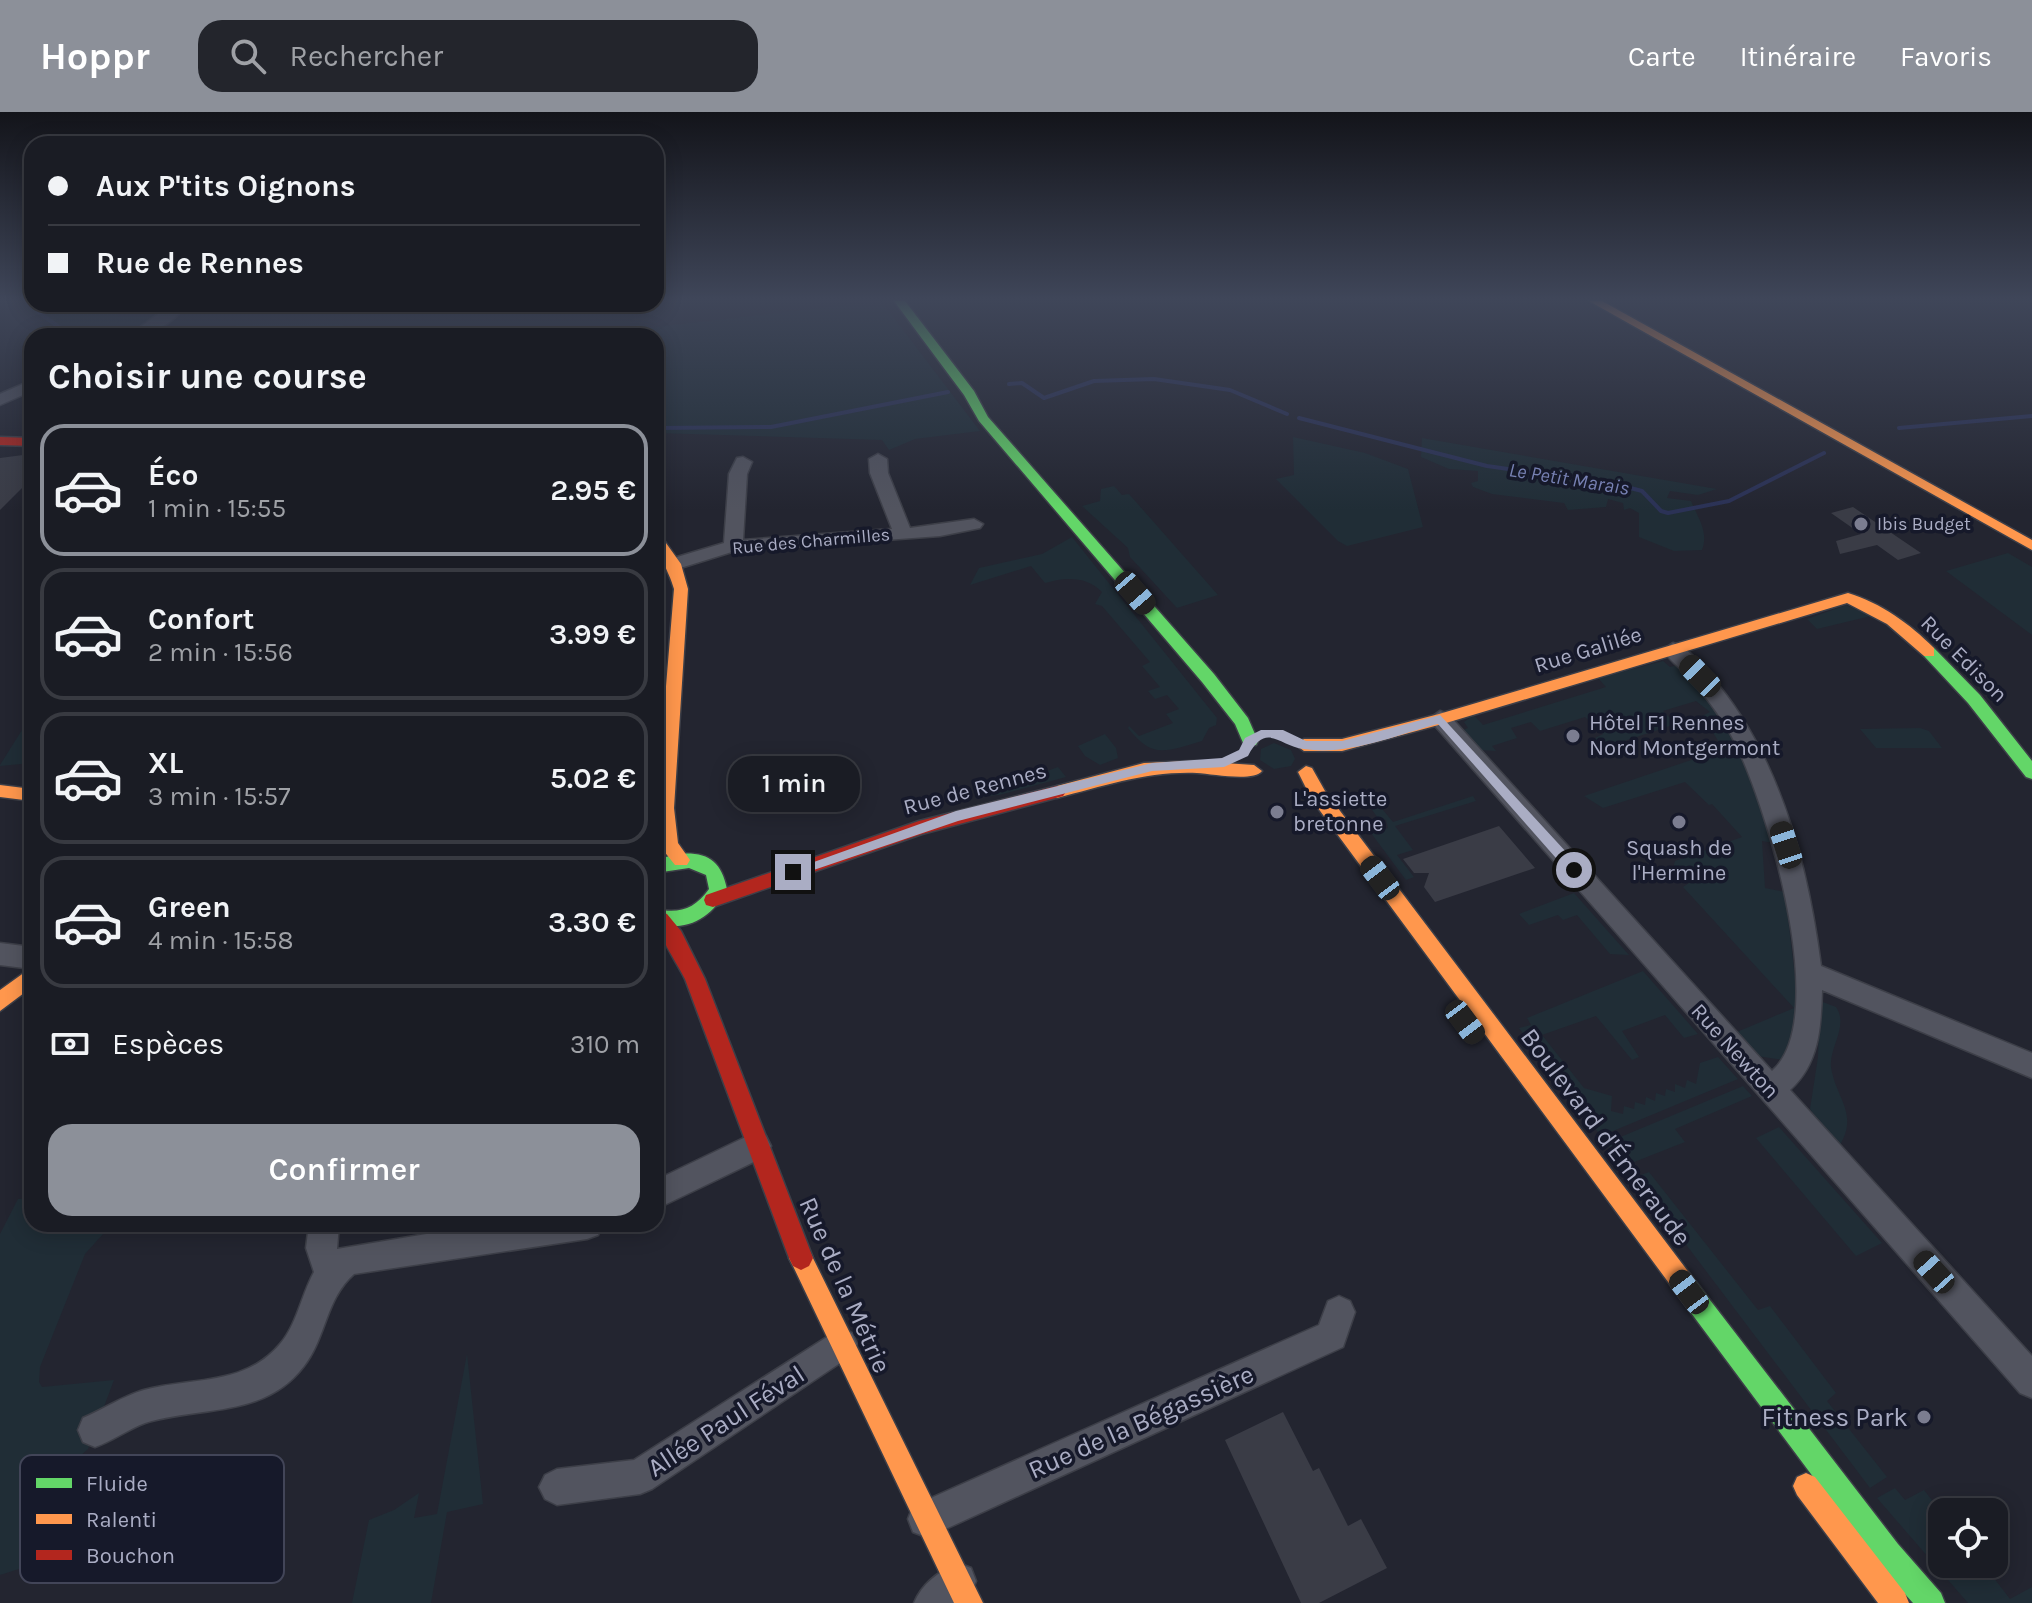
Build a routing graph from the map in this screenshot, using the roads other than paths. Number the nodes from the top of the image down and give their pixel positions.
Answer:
1 (952, 371) edge
2 (1724, 371) edge
3 (1734, 371) edge
4 (24, 389) edge
5 (970, 394) junction
6 (0, 400) edge
7 (0, 441) edge
8 (24, 442) edge
9 (1863, 445) junction
10 (878, 459) dead end
11 (743, 462) dead end
12 (2008, 510) dead end
13 (974, 524) dead end
14 (2032, 532) edge
15 (903, 534) junction
16 (733, 546) junction
17 (2032, 546) edge
18 (664, 550) edge
19 (2032, 556) edge
20 (674, 564) junction
21 (1848, 598) joint
22 (1673, 650) junction
23 (1440, 719) junction
24 (1296, 740) joint
25 (1342, 745) junction
26 (1247, 747) junction
27 (1194, 767) junction
28 (1308, 768) junction
29 (1254, 771) junction
30 (2032, 773) edge
31 (1286, 784) junction
32 (0, 791) edge
33 (24, 794) edge
34 (665, 808) junction
35 (664, 813) edge
36 (681, 860) junction
37 (664, 866) edge
38 (772, 877) junction
39 (718, 878) junction
40 (713, 900) junction
41 (698, 914) junction
42 (664, 918) edge
43 (664, 925) edge
44 (0, 954) edge
45 (24, 957) edge
46 (1809, 973) junction
47 (695, 979) junction
48 (24, 982) edge
49 (0, 1002) edge
50 (2032, 1066) edge
51 (1770, 1090) junction
52 (1541, 1126) dead end
53 (756, 1146) junction
54 (664, 1191) edge
55 (323, 1232) edge
56 (531, 1232) edge
57 (330, 1273) junction
58 (1339, 1312) dead end
59 (841, 1344) junction
60 (2032, 1381) edge
61 (95, 1430) dead end
62 (1799, 1476) dead end
63 (557, 1487) dead end
64 (926, 1519) junction
65 (953, 1596) edge
66 (1895, 1603) edge
67 (1931, 1603) edge

1 - 5 main road
2 - 9 main road
3 - 9 main road
4 - 6 street
5 - 26 main road
5 - 26 main road, Rue de Rennes
7 - 8 main road
9 - 12 main road
9 - 14 main road
9 - 17 main road
9 - 19 main road
10 - 15 street, Rue des Charmilles
11 - 16 street
13 - 15 street, Rue des Charmilles
15 - 16 street, Rue des Charmilles
16 - 20 street, Rue des Charmilles
18 - 20 main road
20 - 34 main road
21 - 22 main road, Rue Galilée
21 - 30 main road, Rue Edison
22 - 23 main road, Rue Galilée
22 - 46 street
23 - 25 main road, Rue Galilée
23 - 51 street, Rue Newton
24 - 25 main road, Rue Galilée
24 - 28 main road, Boulevard d'Émeraude
25 - 28 main road, Rue Galilée
26 - 27 main road, Rue de Rennes
26 - 29 main road
27 - 29 main road, Rue de Rennes
27 - 38 main road, Rue de Rennes
28 - 31 main road, Rue Galilée
28 - 67 main road, Boulevard d'Émeraude
29 - 31 main road
31 - 52 main road, Boulevard d'Émeraude
32 - 33 main road
34 - 35 main road
34 - 36 main road
36 - 37 main road
36 - 39 main road
38 - 39 main road, Rue de Rennes
38 - 40 main road, Rue de Rennes
39 - 40 main road
40 - 41 main road
41 - 42 main road
41 - 47 main road, Rue de la Métrie
43 - 47 main road, Rue de la Métrie
44 - 45 street
46 - 50 street
46 - 51 street
47 - 53 main road, Rue de la Métrie
48 - 49 main road
51 - 60 street, Rue Newton
53 - 54 street
53 - 59 main road, Rue de la Métrie
55 - 57 street
56 - 57 street
57 - 61 street
58 - 64 street, Rue de la Bégassière
59 - 63 street, Allée Paul Féval
59 - 64 main road, Rue de la Métrie
62 - 66 main road
64 - 65 main road, Rue de la Métrie

